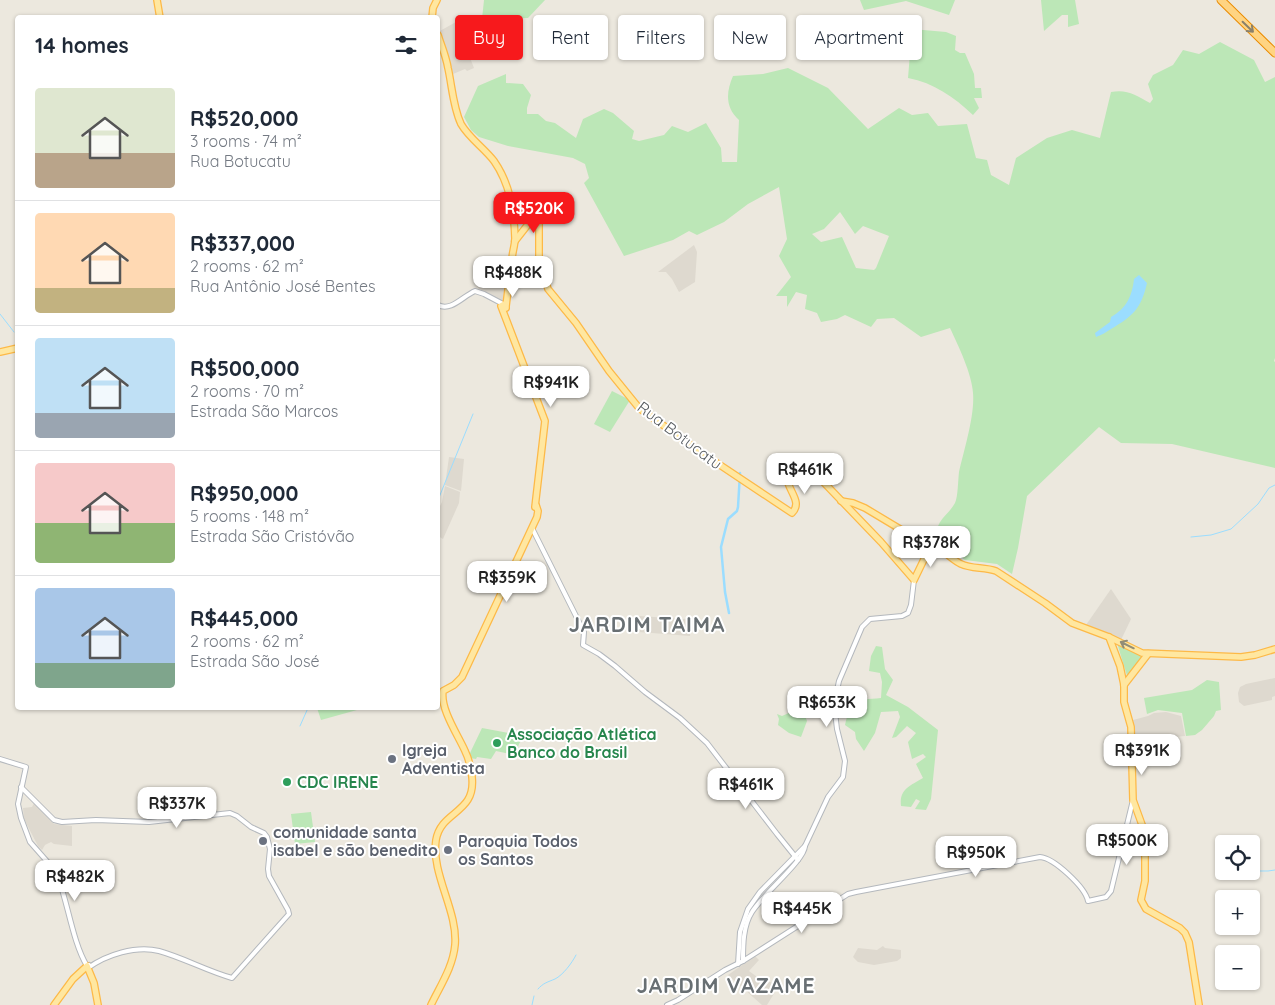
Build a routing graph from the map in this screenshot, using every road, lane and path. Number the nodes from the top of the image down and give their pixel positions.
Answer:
1 (157, 0) edge
2 (437, 0) edge
3 (1221, 0) edge
4 (160, 15) edge
5 (432, 15) edge
6 (440, 41) edge
7 (1275, 54) edge
8 (515, 241) junction
9 (440, 305) edge
10 (503, 306) junction
11 (15, 349) edge
12 (0, 352) edge
13 (526, 372) junction
14 (524, 383) dead end
15 (536, 383) dead end
16 (535, 392) junction
17 (841, 501) junction
18 (532, 526) junction
19 (930, 547) junction
20 (914, 580) junction
21 (1109, 637) junction
22 (1275, 649) edge
23 (1147, 654) junction
24 (1124, 685) junction
25 (0, 758) edge
26 (21, 788) junction
27 (1133, 800) junction
28 (797, 858) junction
29 (741, 961) junction
30 (89, 966) junction
31 (55, 1005) edge
32 (98, 1005) edge
33 (431, 1005) edge
34 (667, 1005) edge
35 (1199, 1005) edge

1 - 4 main road
2 - 5 main road
3 -> 7 highway
6 - 8 main road
8 - 10 main road
8 - 17 main road, Rua Botucatu
9 - 10 street
10 - 13 main road
11 - 12 main road
13 - 14 main road
13 - 16 main road
15 - 16 main road
16 - 18 main road
17 - 19 main road
17 - 20 main road
18 - 28 street
18 - 33 main road
19 - 20 main road
19 - 21 main road
20 - 28 street
23 -> 21 main road
21 - 24 main road
22 - 23 main road
23 - 24 main road
24 - 27 main road
25 - 26 street
26 - 30 street
26 - 30 street
27 - 29 street
27 - 35 main road
28 - 29 street
29 - 34 street
30 - 31 main road
30 - 32 main road

